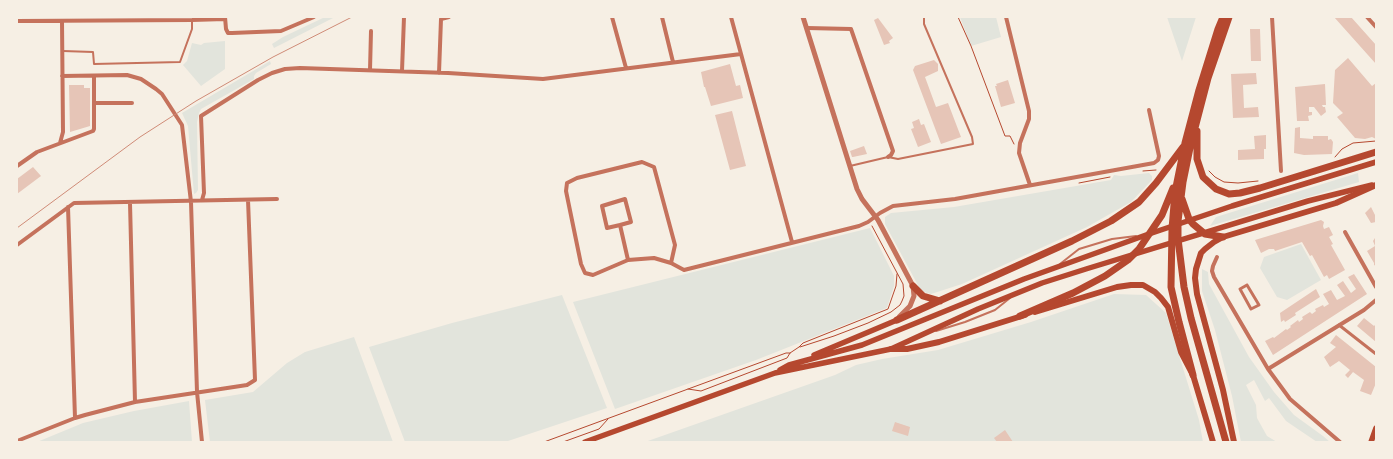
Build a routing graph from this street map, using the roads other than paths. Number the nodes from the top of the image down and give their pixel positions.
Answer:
1 (301, 17) edge
2 (314, 17) edge
3 (404, 17) edge
4 (449, 17) edge
5 (612, 17) edge
6 (662, 17) edge
7 (731, 17) edge
8 (803, 17) edge
9 (924, 17) edge
10 (1006, 17) edge
11 (1222, 17) edge
12 (1229, 17) edge
13 (1272, 17) edge
14 (1367, 17) edge
15 (225, 18) edge
16 (28, 19) edge
17 (192, 20) junction
18 (17, 21) edge
19 (62, 21) junction
20 (301, 23) junction
21 (1376, 27) edge
22 (806, 28) junction
23 (370, 30) dead end
24 (62, 51) junction
25 (741, 54) junction
26 (673, 62) junction
27 (626, 68) junction
28 (370, 70) junction
29 (402, 72) junction
30 (439, 73) junction
31 (62, 76) junction
32 (94, 76) junction
33 (94, 103) junction
34 (132, 103) dead end
35 (1150, 110) dead end
36 (1198, 119) junction
37 (60, 143) junction
38 (1188, 143) junction
39 (1376, 152) edge
40 (888, 157) junction
41 (1376, 162) edge
42 (17, 166) edge
43 (849, 166) junction
44 (1179, 170) junction
45 (1282, 171) dead end
46 (1376, 184) edge
47 (1030, 185) junction
48 (276, 199) dead end
49 (202, 200) junction
50 (248, 200) junction
51 (130, 202) junction
52 (191, 202) junction
53 (68, 207) junction
54 (875, 216) junction
55 (620, 225) junction
56 (1345, 232) dead end
57 (1146, 235) junction
58 (1223, 237) junction
59 (792, 242) junction
60 (17, 245) edge
61 (1217, 257) dead end
62 (628, 260) junction
63 (670, 263) junction
64 (1056, 267) junction
65 (913, 286) junction
66 (1376, 287) edge
67 (1376, 300) edge
68 (940, 301) junction
69 (1039, 309) junction
70 (1251, 309) joint
71 (1020, 316) joint
72 (897, 320) junction
73 (1339, 325) junction
74 (891, 349) junction
75 (1376, 354) edge
76 (790, 364) junction
77 (1268, 369) junction
78 (775, 373) junction
79 (1193, 374) junction
80 (197, 392) junction
81 (135, 402) junction
82 (75, 418) junction
83 (1376, 428) edge
84 (17, 441) edge
85 (202, 442) edge
86 (585, 442) edge
87 (1213, 442) edge
88 (1226, 442) edge
89 (1234, 442) edge
90 (1340, 442) edge
91 (1370, 442) edge

1 - 20 street
2 - 20 street
3 - 29 street
4 - 30 street
5 - 27 street
6 - 26 street
7 - 25 street
8 - 22 street
9 - 40 lane
10 - 47 street
11 - 38 highway
12 - 36 highway
13 - 45 street
14 - 21 street
15 - 17 street
15 - 20 street
16 - 18 street
16 - 19 street
17 - 19 street
17 - 24 lane
19 - 24 street
22 - 40 street
22 - 43 street
23 - 28 street
24 - 31 street
25 - 26 street
25 - 59 street
26 - 27 street
27 - 30 street
28 - 29 street
28 - 49 street
29 - 30 street
31 - 32 street
31 - 37 street
32 - 33 street
32 - 52 street
33 - 34 street
33 - 37 street
35 - 47 street
36 - 38 highway
36 - 39 highway
37 - 42 street
38 - 44 highway
38 - 68 highway
38 - 69 highway
38 - 88 highway
40 - 43 lane
41 - 57 main road
43 - 54 street
44 - 58 highway
44 - 79 highway
46 - 58 highway
46 - 74 main road
47 - 54 street
48 - 50 street
49 - 50 street
49 - 52 street
50 - 80 street
51 - 52 street
51 - 53 street
51 - 81 street
52 - 80 street
53 - 60 street
53 - 82 street
54 - 59 street
54 - 65 street
55 - 55 street
55 - 62 street
56 - 66 street
57 - 64 main road
57 - 64 lane
58 - 89 highway
59 - 63 street
61 - 77 street
62 - 63 street
62 - 63 street
64 - 76 main road
65 - 68 highway
65 - 72 street
67 - 73 street
68 - 72 highway
69 - 71 highway
69 - 79 highway
70 - 70 street
71 - 74 highway
72 - 76 main road
73 - 75 street
73 - 77 street
74 - 78 main road
76 - 78 main road
77 - 90 street
78 - 86 main road
79 - 87 highway
80 - 81 street
80 - 85 street
81 - 82 street
82 - 84 street
83 - 91 main road

